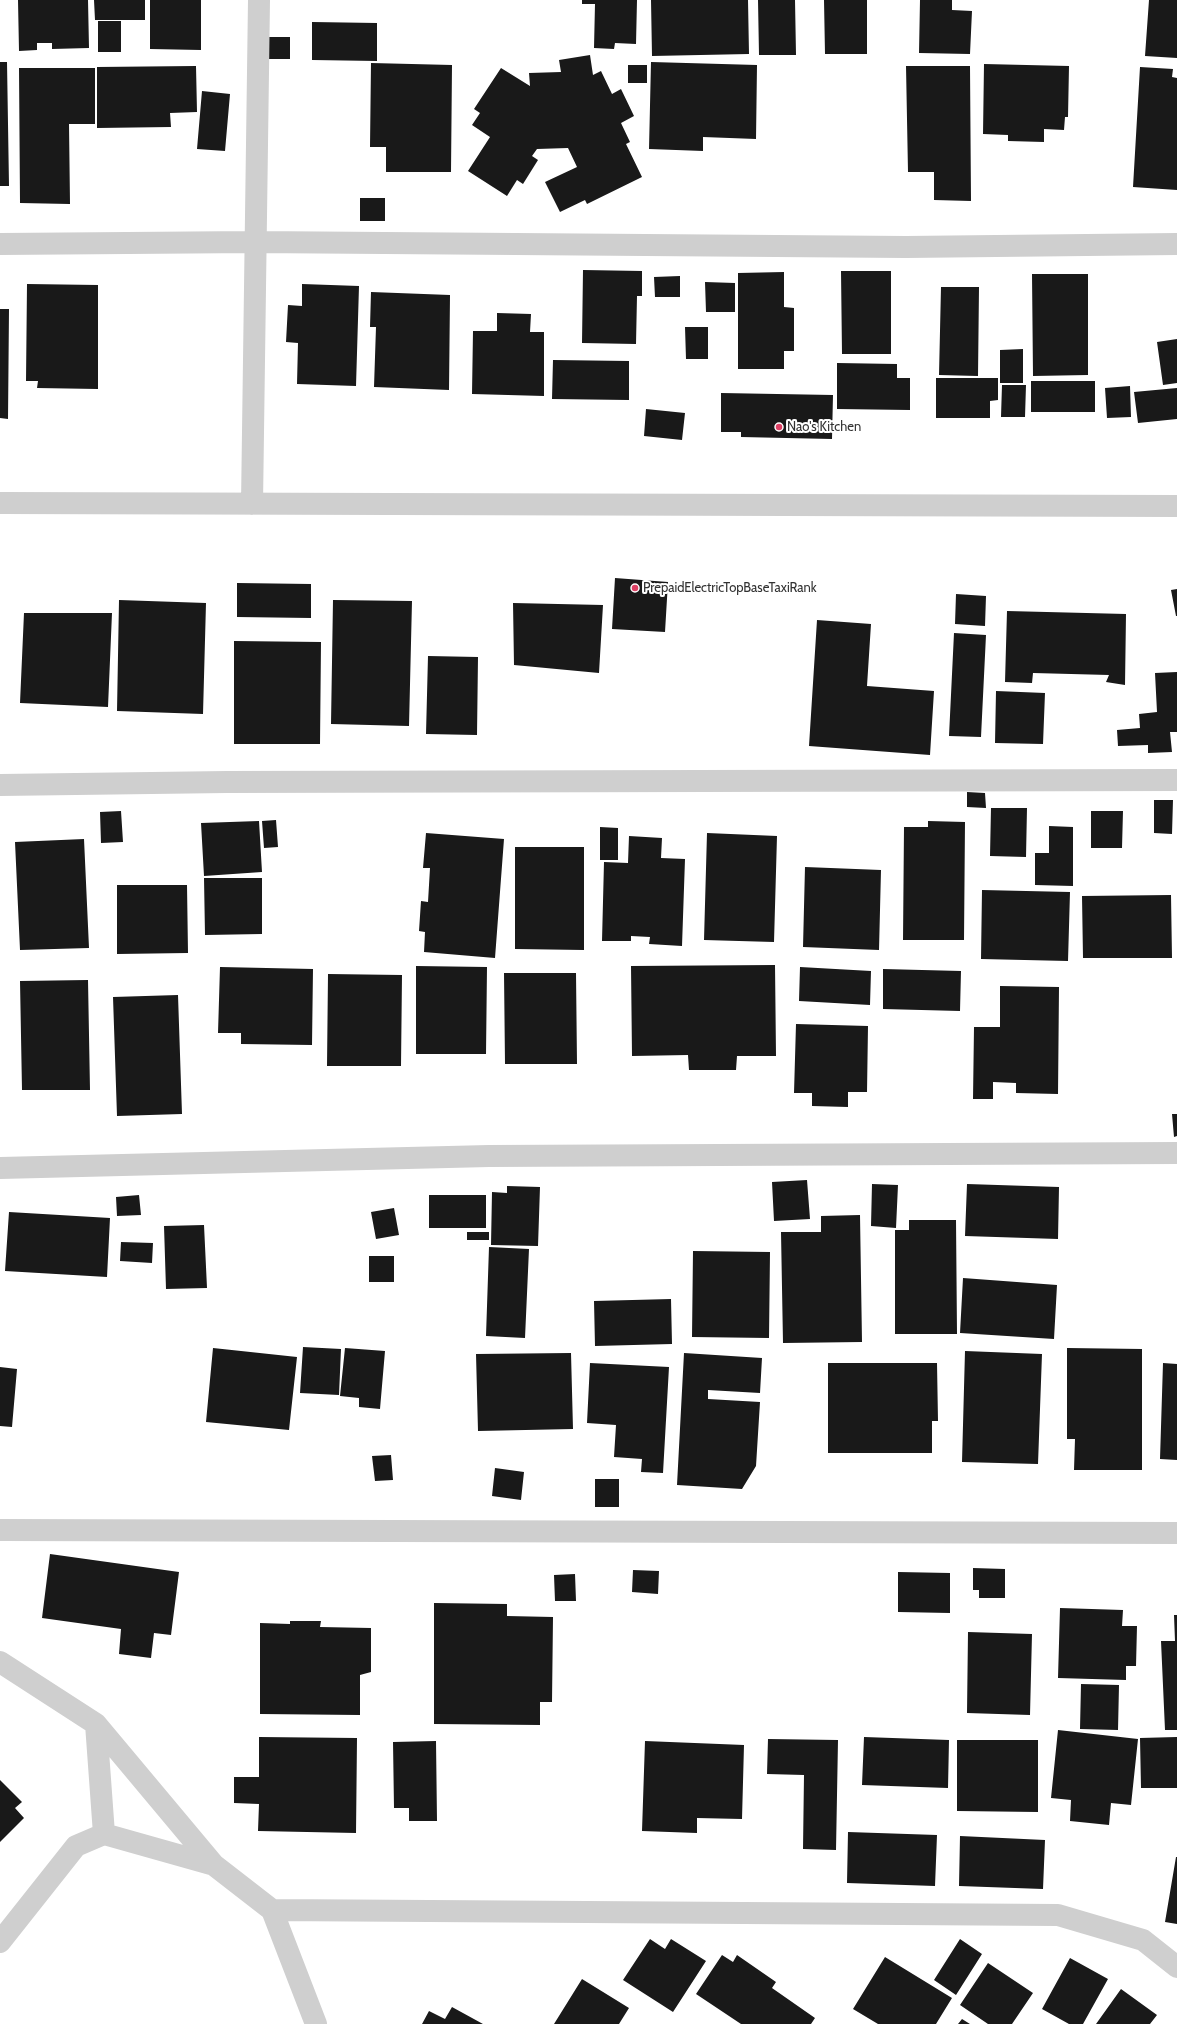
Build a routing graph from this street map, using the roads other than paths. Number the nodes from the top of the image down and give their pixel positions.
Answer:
1 (259, 0) edge
2 (254, 242) junction
3 (0, 244) edge
4 (1177, 244) edge
5 (0, 503) edge
6 (252, 504) junction
7 (1177, 506) edge
8 (1177, 780) edge
9 (0, 785) edge
10 (1177, 1153) edge
11 (0, 1168) edge
12 (0, 1530) edge
13 (1177, 1532) edge
14 (0, 1662) edge
15 (96, 1724) junction
16 (104, 1834) junction
17 (214, 1865) junction
18 (272, 1910) junction
19 (0, 1942) edge
20 (1177, 1967) edge
21 (316, 2024) edge

1 - 2 street
2 - 3 street
2 - 4 street
2 - 6 street
5 - 6 street
6 - 7 street
8 - 9 street
10 - 11 street
12 - 13 street
14 - 15 street
15 - 16 street
15 - 17 street
16 - 17 street
16 - 19 street
17 - 18 street
18 - 20 street
18 - 21 street

